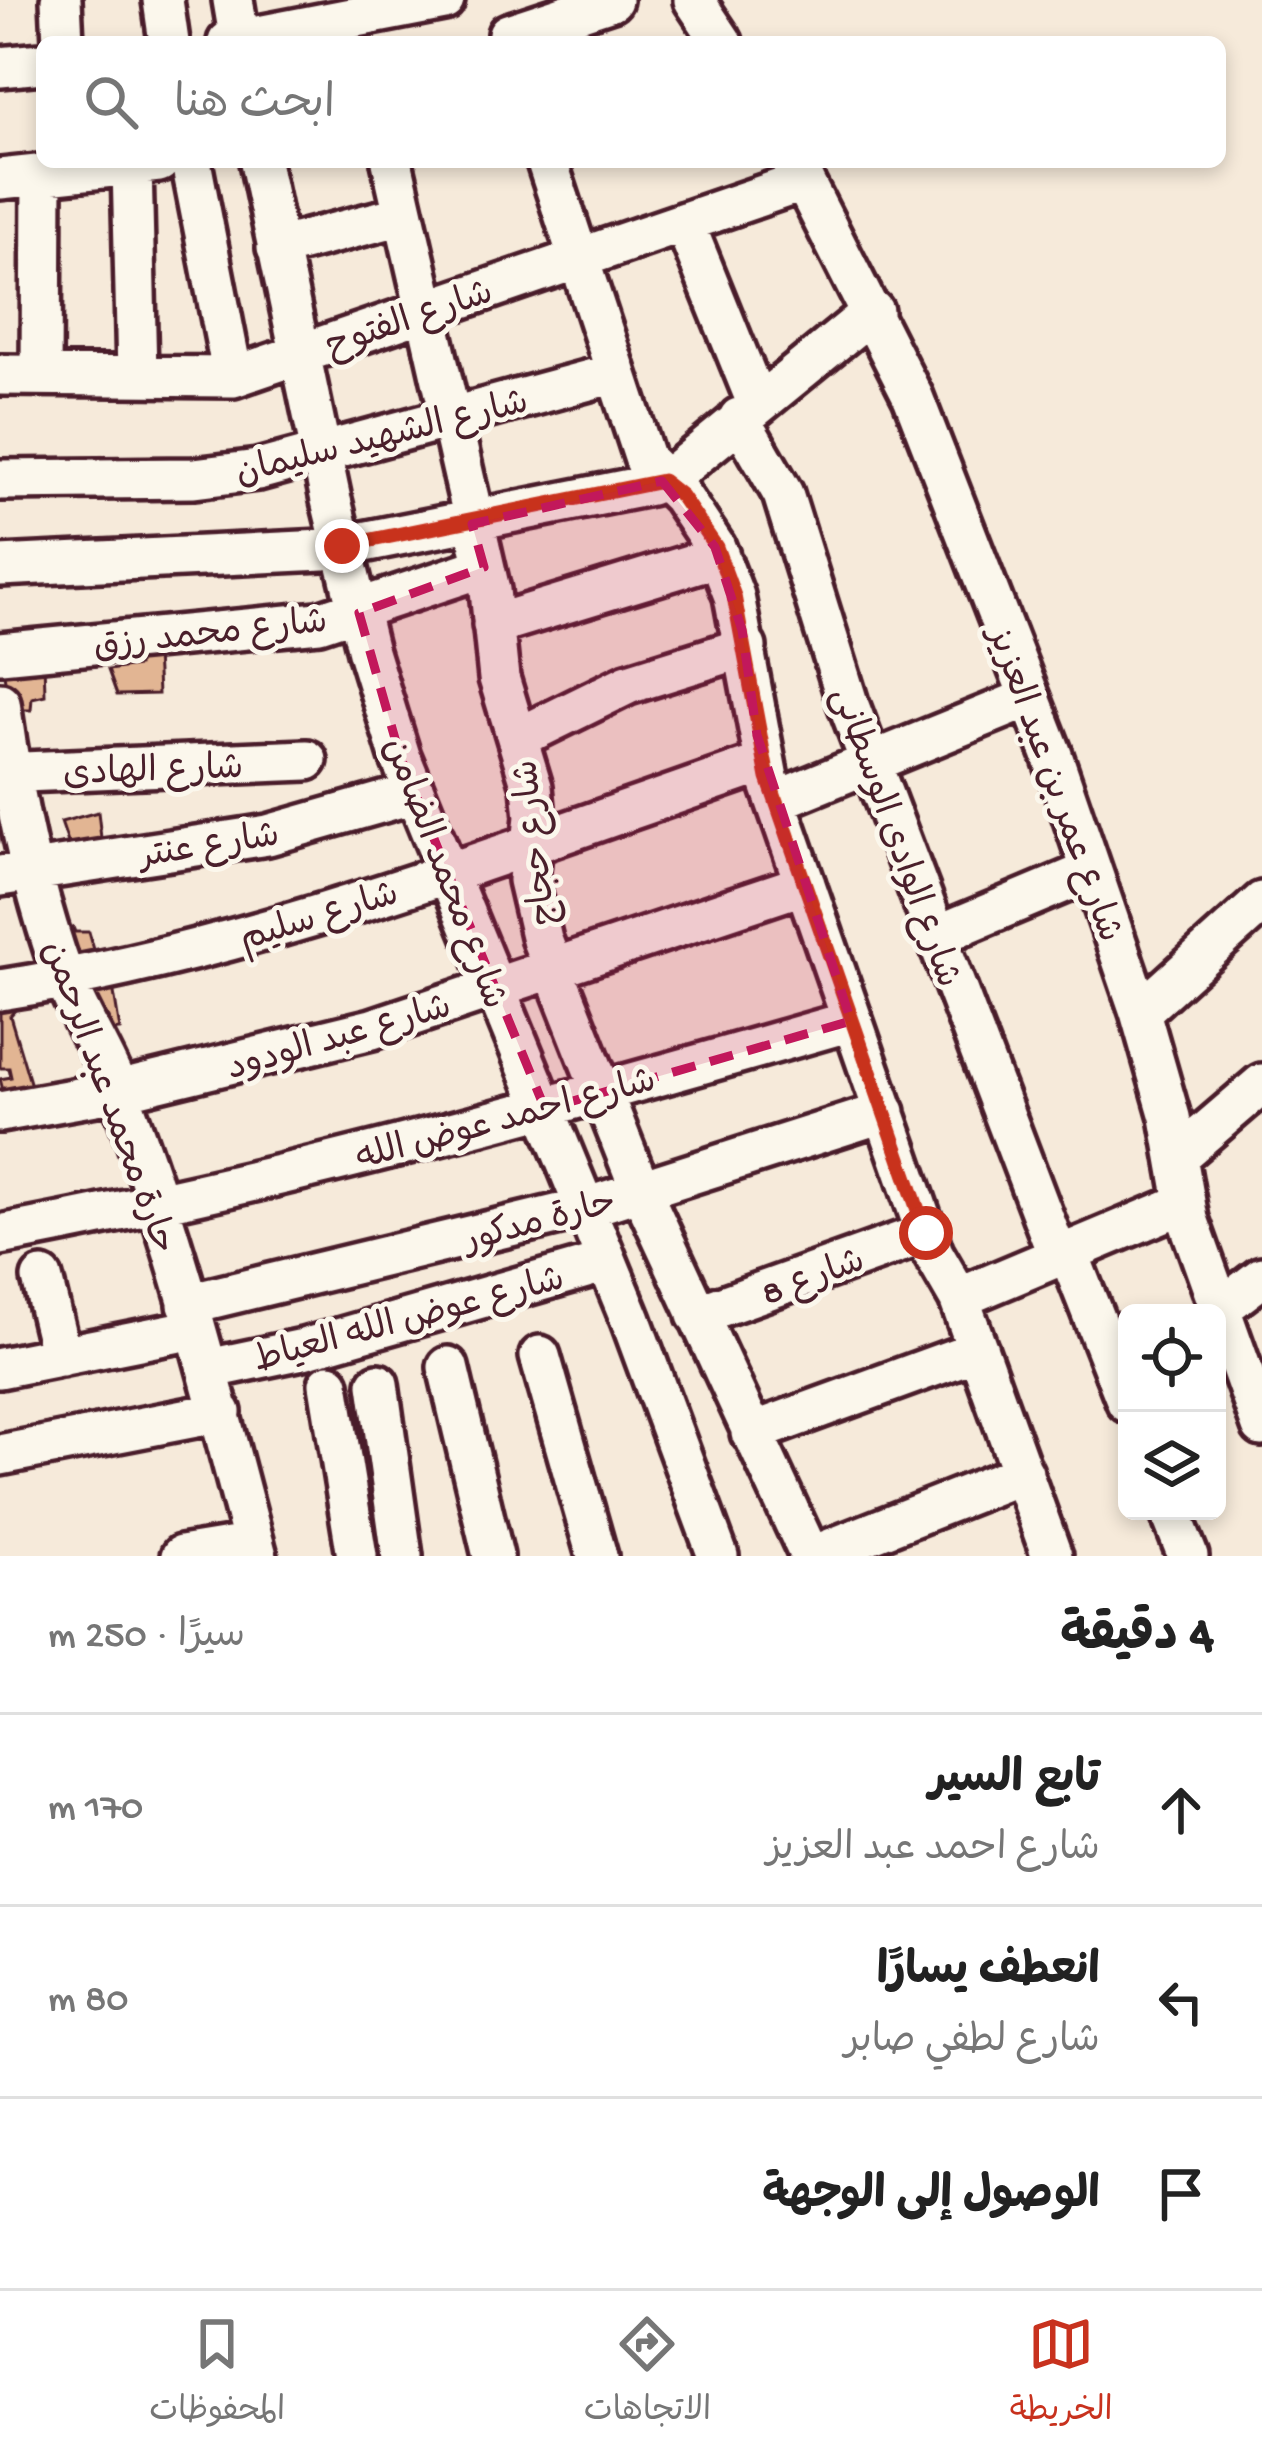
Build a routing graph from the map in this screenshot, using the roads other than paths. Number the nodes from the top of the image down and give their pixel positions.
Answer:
1 (61, 0) edge
2 (163, 0) edge
3 (233, 0) edge
4 (444, 0) edge
5 (612, 0) edge
6 (694, 0) edge
7 (505, 25) edge
8 (63, 36) edge
9 (168, 36) edge
10 (236, 36) edge
11 (261, 36) edge
12 (718, 36) edge
13 (36, 64) edge
14 (0, 67) edge
15 (145, 168) edge
16 (192, 168) edge
17 (261, 168) edge
18 (393, 168) edge
19 (549, 168) edge
20 (60, 170) edge
21 (799, 171) edge
22 (0, 179) edge
23 (403, 215) junction
24 (684, 222) junction
25 (277, 248) junction
26 (578, 257) junction
27 (424, 311) junction
28 (873, 311) junction
29 (299, 355) junction
30 (615, 373) junction
31 (41, 374) junction
32 (137, 374) junction
33 (0, 375) edge
34 (232, 376) junction
35 (748, 411) junction
36 (449, 421) junction
37 (321, 457) junction
38 (0, 480) edge
39 (662, 481) junction
40 (472, 524) junction
41 (342, 546) junction
42 (719, 556) junction
43 (0, 566) edge
44 (484, 567) junction
45 (359, 613) junction
46 (493, 625) junction
47 (746, 647) junction
48 (0, 653) edge
49 (1029, 698) junction
50 (0, 703) edge
51 (518, 738) junction
52 (307, 760) dead end
53 (764, 763) junction
54 (871, 763) junction
55 (5, 773) edge
56 (415, 794) junction
57 (776, 801) junction
58 (533, 842) junction
59 (1091, 871) junction
60 (16, 873) edge
61 (446, 873) junction
62 (805, 884) junction
63 (1262, 902) edge
64 (936, 936) junction
65 (553, 970) junction
66 (65, 980) junction
67 (493, 989) junction
68 (0, 990) edge
69 (1140, 1012) junction
70 (851, 1021) junction
71 (1262, 1084) edge
72 (118, 1090) junction
73 (600, 1093) junction
74 (544, 1109) junction
75 (0, 1112) edge
76 (885, 1112) junction
77 (1178, 1156) junction
78 (641, 1190) junction
79 (1185, 1203) junction
80 (157, 1206) junction
81 (584, 1208) junction
82 (926, 1233) junction
83 (0, 1235) edge
84 (1063, 1254) junction
85 (607, 1262) junction
86 (1262, 1276) edge
87 (42, 1278) dead end
88 (958, 1298) junction
89 (1221, 1304) edge
90 (1226, 1305) edge
91 (698, 1315) junction
92 (191, 1317) junction
93 (1226, 1320) edge
94 (978, 1350) junction
95 (61, 1356) junction
96 (540, 1356) dead end
97 (448, 1367) dead end
98 (0, 1368) edge
99 (208, 1369) junction
100 (1118, 1381) edge
101 (329, 1384) dead end
102 (378, 1384) dead end
103 (221, 1412) junction
104 (1262, 1426) edge
105 (752, 1433) junction
106 (0, 1455) edge
107 (1023, 1473) junction
108 (1174, 1520) edge
109 (255, 1550) edge
110 (182, 1556) edge
111 (357, 1556) edge
112 (402, 1556) edge
113 (493, 1556) edge
114 (597, 1556) edge
115 (718, 1556) edge
116 (812, 1556) edge
117 (1052, 1556) edge
118 (1188, 1556) edge

1 - 8 street
2 - 9 street
3 - 10 street
4 - 11 street
5 - 7 street
6 - 12 street
13 - 14 street
15 - 32 street
16 - 34 street
17 - 25 street, شارع محمد الضامن
18 - 23 street, شارع حجاج
19 - 26 street
20 - 22 street
20 - 31 street
21 - 24 street, شارع الفتوح
21 - 28 street, شارع عمر بن عبد العزيز
23 - 25 street
23 - 27 street, شارع حجاج
24 - 26 street, شارع الفتوح
24 - 35 street, شارع الوادى الوسطانى
25 - 29 street, شارع محمد الضامن
26 - 27 street, شارع الفتوح
26 - 30 street
27 - 29 street, شارع الفتوح
27 - 36 street, شارع حجاج
28 - 35 street
28 - 49 street, شارع عمر بن عبد العزيز
29 - 34 street, شارع الفتوح
29 - 37 street, شارع محمد الضامن
30 - 36 street, شارع الشهيد سليمان
30 - 39 street
31 - 32 street, شارع الفتوح
31 - 33 street, شارع الفتوح
32 - 34 street, شارع الفتوح
35 - 39 street
35 - 54 street, شارع الوادى الوسطانى
36 - 37 street, شارع الشهيد سليمان
36 - 40 street, شارع حجاج
37 - 38 street, شارع الشهيد سليمان
37 - 41 street, شارع محمد الضامن
39 - 40 street
39 - 42 street
40 - 41 street
40 - 44 street, شارع حجاج
41 - 43 street
41 - 45 street, شارع محمد الضامن
42 - 46 street
42 - 47 street
44 - 45 street, شارع محمد رزق
44 - 46 street, شارع حجاج
45 - 48 street, شارع محمد رزق
45 - 56 street, شارع محمد الضامن
46 - 51 street, شارع حجاج
47 - 51 street
47 - 53 street
49 - 54 street
49 - 59 street, شارع عمر بن عبد العزيز
50 - 55 street, حارة محمد عبد الرحمن
51 - 58 street, شارع حجاج
52 - 55 street, شارع الهادى
53 - 57 street
53 - 58 street, شارع سليم
54 - 57 street
54 - 64 street, شارع الوادى الوسطانى
55 - 60 street, حارة محمد عبد الرحمن
56 - 60 street, شارع عنتر
56 - 61 street, شارع محمد الضامن
57 - 62 street
58 - 61 street, شارع سليم
58 - 65 street, شارع حجاج
59 - 64 street
59 - 69 street, شارع عمر بن عبد العزيز
60 - 66 street, حارة محمد عبد الرحمن
61 - 66 street, شارع سليم
61 - 67 street, شارع محمد الضامن
62 - 65 street, شارع عبد الودود
62 - 70 street
63 - 69 street
64 - 84 street, شارع الوادى الوسطانى
65 - 67 street, شارع عبد الودود
65 - 73 street, شارع حجاج
66 - 68 street, شارع سليم
66 - 72 street, حارة محمد عبد الرحمن
67 - 72 street, شارع عبد الودود
67 - 74 street, شارع محمد الضامن
69 - 77 street, شارع عمر بن عبد العزيز
70 - 73 street, شارع احمد عوض الله
70 - 76 street
71 - 77 street
72 - 75 street, شارع عبد الودود
72 - 80 street, حارة محمد عبد الرحمن
73 - 74 street, شارع احمد عوض الله
73 - 78 street, شارع حجاج
74 - 80 street, شارع احمد عوض الله
74 - 81 street, شارع محمد الضامن
76 - 78 street, حارة مدكور
76 - 82 street
77 - 79 street, شارع عمر بن عبد العزيز
78 - 81 street, حارة مدكور
78 - 91 street, شارع حجاج
79 - 84 street
79 - 89 street, شارع عمر بن عبد العزيز
80 - 83 street, شارع احمد عوض الله
80 - 92 street, حارة محمد عبد الرحمن
81 - 85 street, شارع محمد الضامن
81 - 92 street, حارة مدكور
82 - 88 street
82 - 91 street, شارع 8
84 - 88 street
84 - 100 street, شارع الوادى الوسطانى
85 - 99 street, شارع عوض الله العياط
85 - 115 street, شارع محمد الضامن
86 - 90 street
87 - 95 street
88 - 94 street
91 - 105 street, شارع حجاج
92 - 95 street, حارة مدكور
92 - 99 street, حارة محمد عبد الرحمن
93 - 104 street, شارع عمر بن عبد العزيز
94 - 105 street
94 - 107 street
95 - 98 street, حارة مدكور
96 - 114 street
97 - 113 street
99 - 103 street, حارة محمد عبد الرحمن
101 - 111 street
102 - 112 street
103 - 106 street
103 - 109 street, حارة محمد عبد الرحمن
105 - 116 street, شارع حجاج
107 - 116 street
107 - 117 street
108 - 118 street
109 - 110 street

